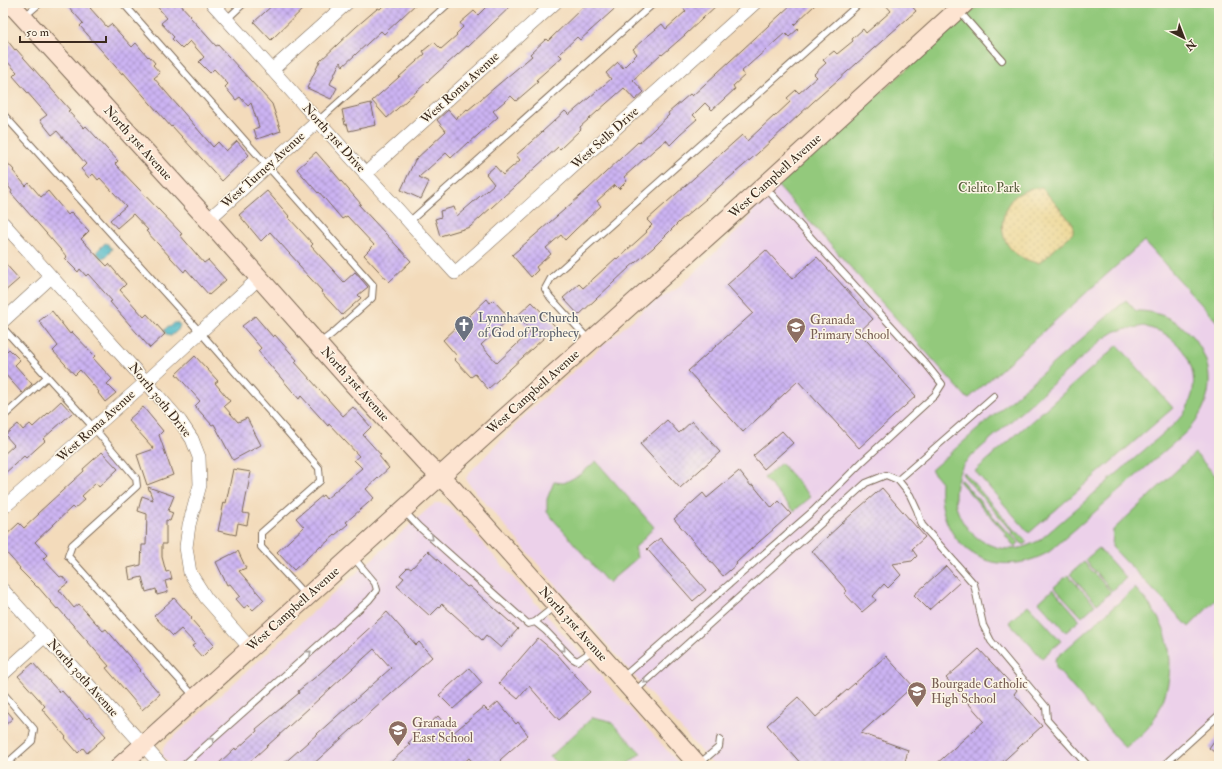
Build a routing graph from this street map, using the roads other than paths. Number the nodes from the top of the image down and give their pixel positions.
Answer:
1 (10, 3) edge
2 (40, 3) edge
3 (123, 3) edge
4 (212, 3) edge
5 (244, 3) edge
6 (347, 3) edge
7 (449, 3) edge
8 (555, 3) edge
9 (654, 3) edge
10 (755, 3) edge
11 (860, 3) edge
12 (958, 5) edge
13 (24, 18) junction
14 (226, 19) junction
15 (1002, 60) dead end
16 (272, 70) junction
17 (3, 114) edge
18 (318, 121) junction
19 (267, 166) junction
20 (365, 174) junction
21 (764, 186) junction
22 (208, 220) junction
23 (409, 222) junction
24 (3, 223) edge
25 (455, 274) joint
26 (51, 277) junction
27 (259, 278) junction
28 (3, 321) edge
29 (3, 328) edge
30 (200, 332) junction
31 (590, 341) junction
32 (319, 344) junction
33 (48, 377) junction
34 (146, 382) junction
35 (994, 396) dead end
36 (3, 417) edge
37 (94, 428) junction
38 (440, 476) junction
39 (898, 480) junction
40 (3, 508) edge
41 (403, 510) junction
42 (352, 556) junction
43 (3, 590) edge
44 (307, 597) junction
45 (557, 605) junction
46 (535, 622) junction
47 (45, 636) junction
48 (250, 648) junction
49 (596, 649) junction
50 (3, 674) edge
51 (622, 678) junction
52 (634, 692) junction
53 (3, 693) edge
54 (196, 698) junction
55 (1219, 715) edge
56 (720, 739) dead end
57 (143, 745) junction
58 (4, 766) edge
59 (120, 766) edge
60 (162, 766) edge
61 (183, 766) edge
62 (698, 766) edge
63 (1088, 766) edge
64 (1163, 766) edge

1 - 13 street, North 31st Avenue
2 - 13 lane
3 - 19 lane
4 - 14 street, North 31st Drive
5 - 14 lane
6 - 16 street
7 - 18 lane
8 - 20 street, West Roma Avenue
9 - 23 lane
10 - 25 street, West Sells Drive
11 - 31 lane
12 - 15 lane
12 - 21 street, West Campbell Avenue
13 - 22 street, North 31st Avenue
14 - 16 street, North 31st Drive
16 - 18 street, North 31st Drive
17 - 30 lane
18 - 19 street, West Turney Avenue
18 - 20 street, North 31st Drive
19 - 22 street, West Turney Avenue
19 - 32 lane
20 - 23 street, North 31st Drive
21 - 31 street, West Campbell Avenue
21 - 51 lane
22 - 27 street, North 31st Avenue
23 - 25 street, North 31st Drive
24 - 26 street, North 30th Drive
26 - 28 street
26 - 34 street, North 30th Drive
27 - 30 street, West Roma Avenue
27 - 32 street, North 31st Avenue
29 - 33 lane
30 - 34 street, West Roma Avenue
30 - 44 lane
31 - 38 street, West Campbell Avenue
32 - 38 street, North 31st Avenue
33 - 36 lane
33 - 37 lane
34 - 37 street, West Roma Avenue
34 - 48 street, North 30th Drive
35 - 39 lane
37 - 40 street, West Roma Avenue
37 - 54 lane
38 - 41 street, West Campbell Avenue
38 - 45 street, North 31st Avenue
39 -> 52 lane
39 - 63 lane
41 - 42 street, West Campbell Avenue
41 -> 46 lane
42 - 44 street, West Campbell Avenue
61 -> 42 lane
43 - 47 street, North 30th Avenue
44 - 48 street, West Campbell Avenue
45 - 46 lane
45 - 49 street, North 31st Avenue
46 -> 49 lane
47 - 50 street
47 - 57 street, North 30th Avenue
48 - 54 street, West Campbell Avenue
49 - 51 street, North 31st Avenue
51 - 52 street, North 31st Avenue
52 - 62 street, North 31st Avenue
53 - 58 lane
54 - 57 street, West Campbell Avenue
55 - 64 lane
56 - 62 lane
57 - 59 street, West Campbell Avenue
57 - 60 street, North 30th Avenue

